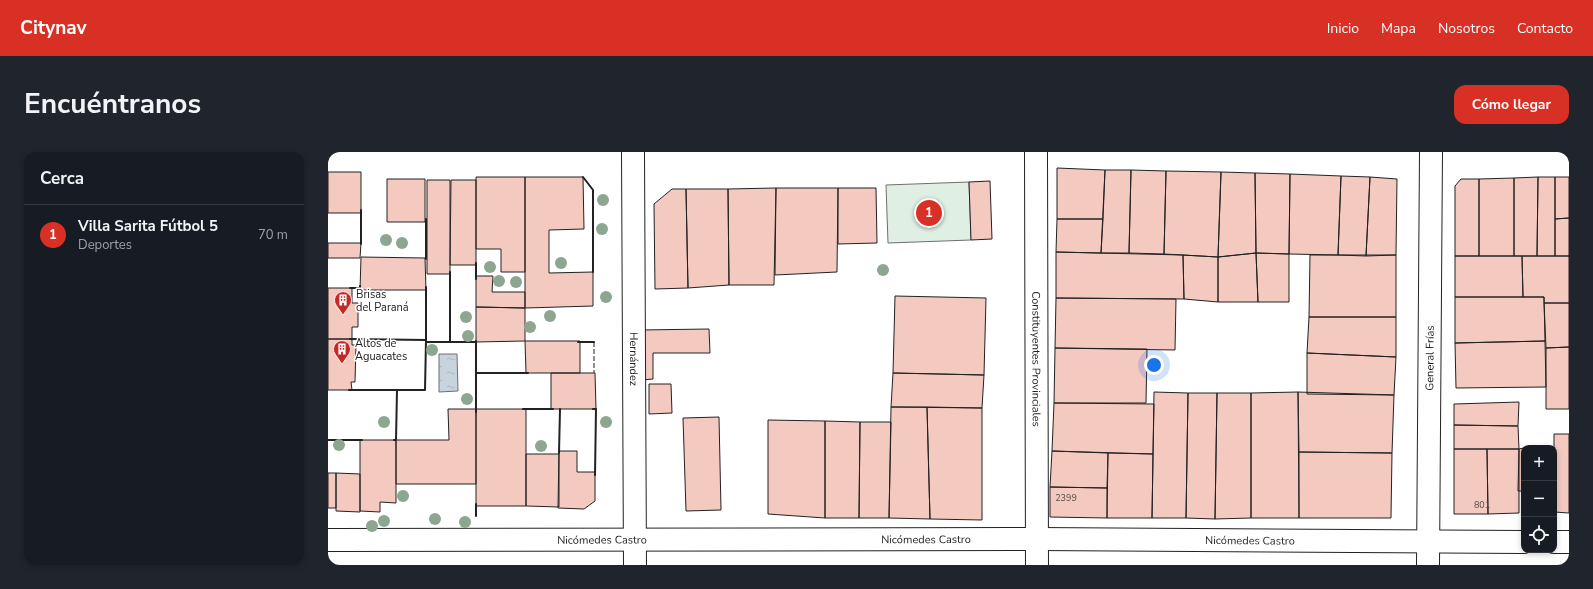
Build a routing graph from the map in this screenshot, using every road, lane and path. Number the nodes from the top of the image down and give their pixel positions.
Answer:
1 (633, 152) edge
2 (1036, 152) edge
3 (1431, 152) edge
4 (1037, 539) junction
5 (328, 540) edge
6 (634, 540) junction
7 (1428, 541) junction
8 (1521, 542) edge
9 (1557, 542) edge
10 (1569, 542) edge
11 (634, 565) edge
12 (1037, 565) edge
13 (1428, 565) edge

1 - 6 street, Hernández
2 - 4 street, Constituyentes Provinciales
3 - 7 street, General Frías
4 - 6 street, Nicómedes Castro
4 - 7 street, Nicómedes Castro
4 - 12 street, Constituyentes Provinciales
5 - 6 street, Nicómedes Castro
6 - 11 street, Hernández
7 - 8 street, Nicómedes Castro
7 - 13 street, General Frías
9 - 10 street

